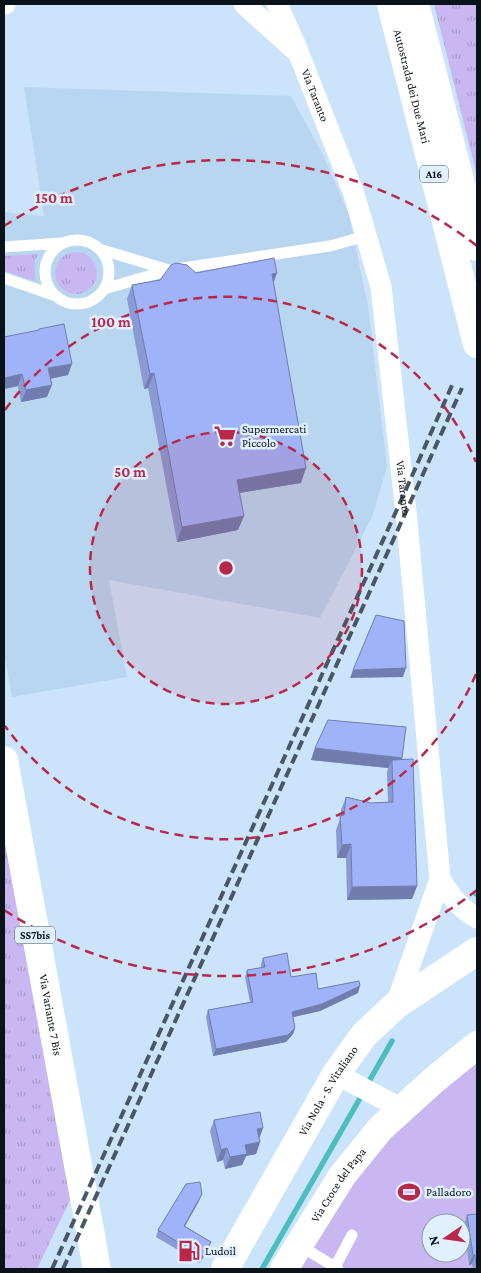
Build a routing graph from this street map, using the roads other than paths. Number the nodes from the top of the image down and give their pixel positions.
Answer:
1 (244, 4) edge
2 (277, 4) edge
3 (391, 4) edge
4 (415, 4) edge
5 (299, 54) junction
6 (366, 236) junction
7 (62, 243) junction
8 (4, 247) edge
9 (477, 247) edge
10 (99, 249) junction
11 (169, 270) junction
12 (4, 278) edge
13 (104, 289) junction
14 (56, 296) junction
15 (477, 344) edge
16 (4, 760) edge
17 (440, 879) junction
18 (477, 918) edge
19 (477, 951) edge
20 (396, 1005) junction
21 (477, 1045) edge
22 (356, 1084) junction
23 (402, 1108) junction
24 (352, 1235) dead end
25 (299, 1245) junction
26 (97, 1269) edge
27 (225, 1269) edge
28 (284, 1269) edge
29 (335, 1269) edge

1 - 5 street, Via Taranto
2 - 5 street, Via Taranto
3 - 15 main road, Autostrada dei Due Mari / A16
4 - 9 main road, Autostrada dei Due Mari / A16
5 - 6 street, Via Taranto
6 - 11 lane
6 - 17 street, Via Taranto
7 - 8 lane
7 - 10 lane
7 - 14 lane
10 - 11 lane
10 - 13 lane
11 - 13 lane
12 - 14 lane
13 - 14 lane
16 - 26 main road, Via Variante 7 Bis / SS7bis
17 - 18 street, Via Taranto
17 - 20 street
19 - 20 main road, Via Nola - S. Vitaliano
20 - 22 main road, Via Nola - S. Vitaliano
21 - 23 main road, Via Croce del Papa
22 - 23 street
22 - 27 main road, Via Nola - S. Vitaliano
23 - 25 main road, Via Croce del Papa
24 - 29 lane
25 - 28 main road, Via Croce del Papa
25 - 29 lane

